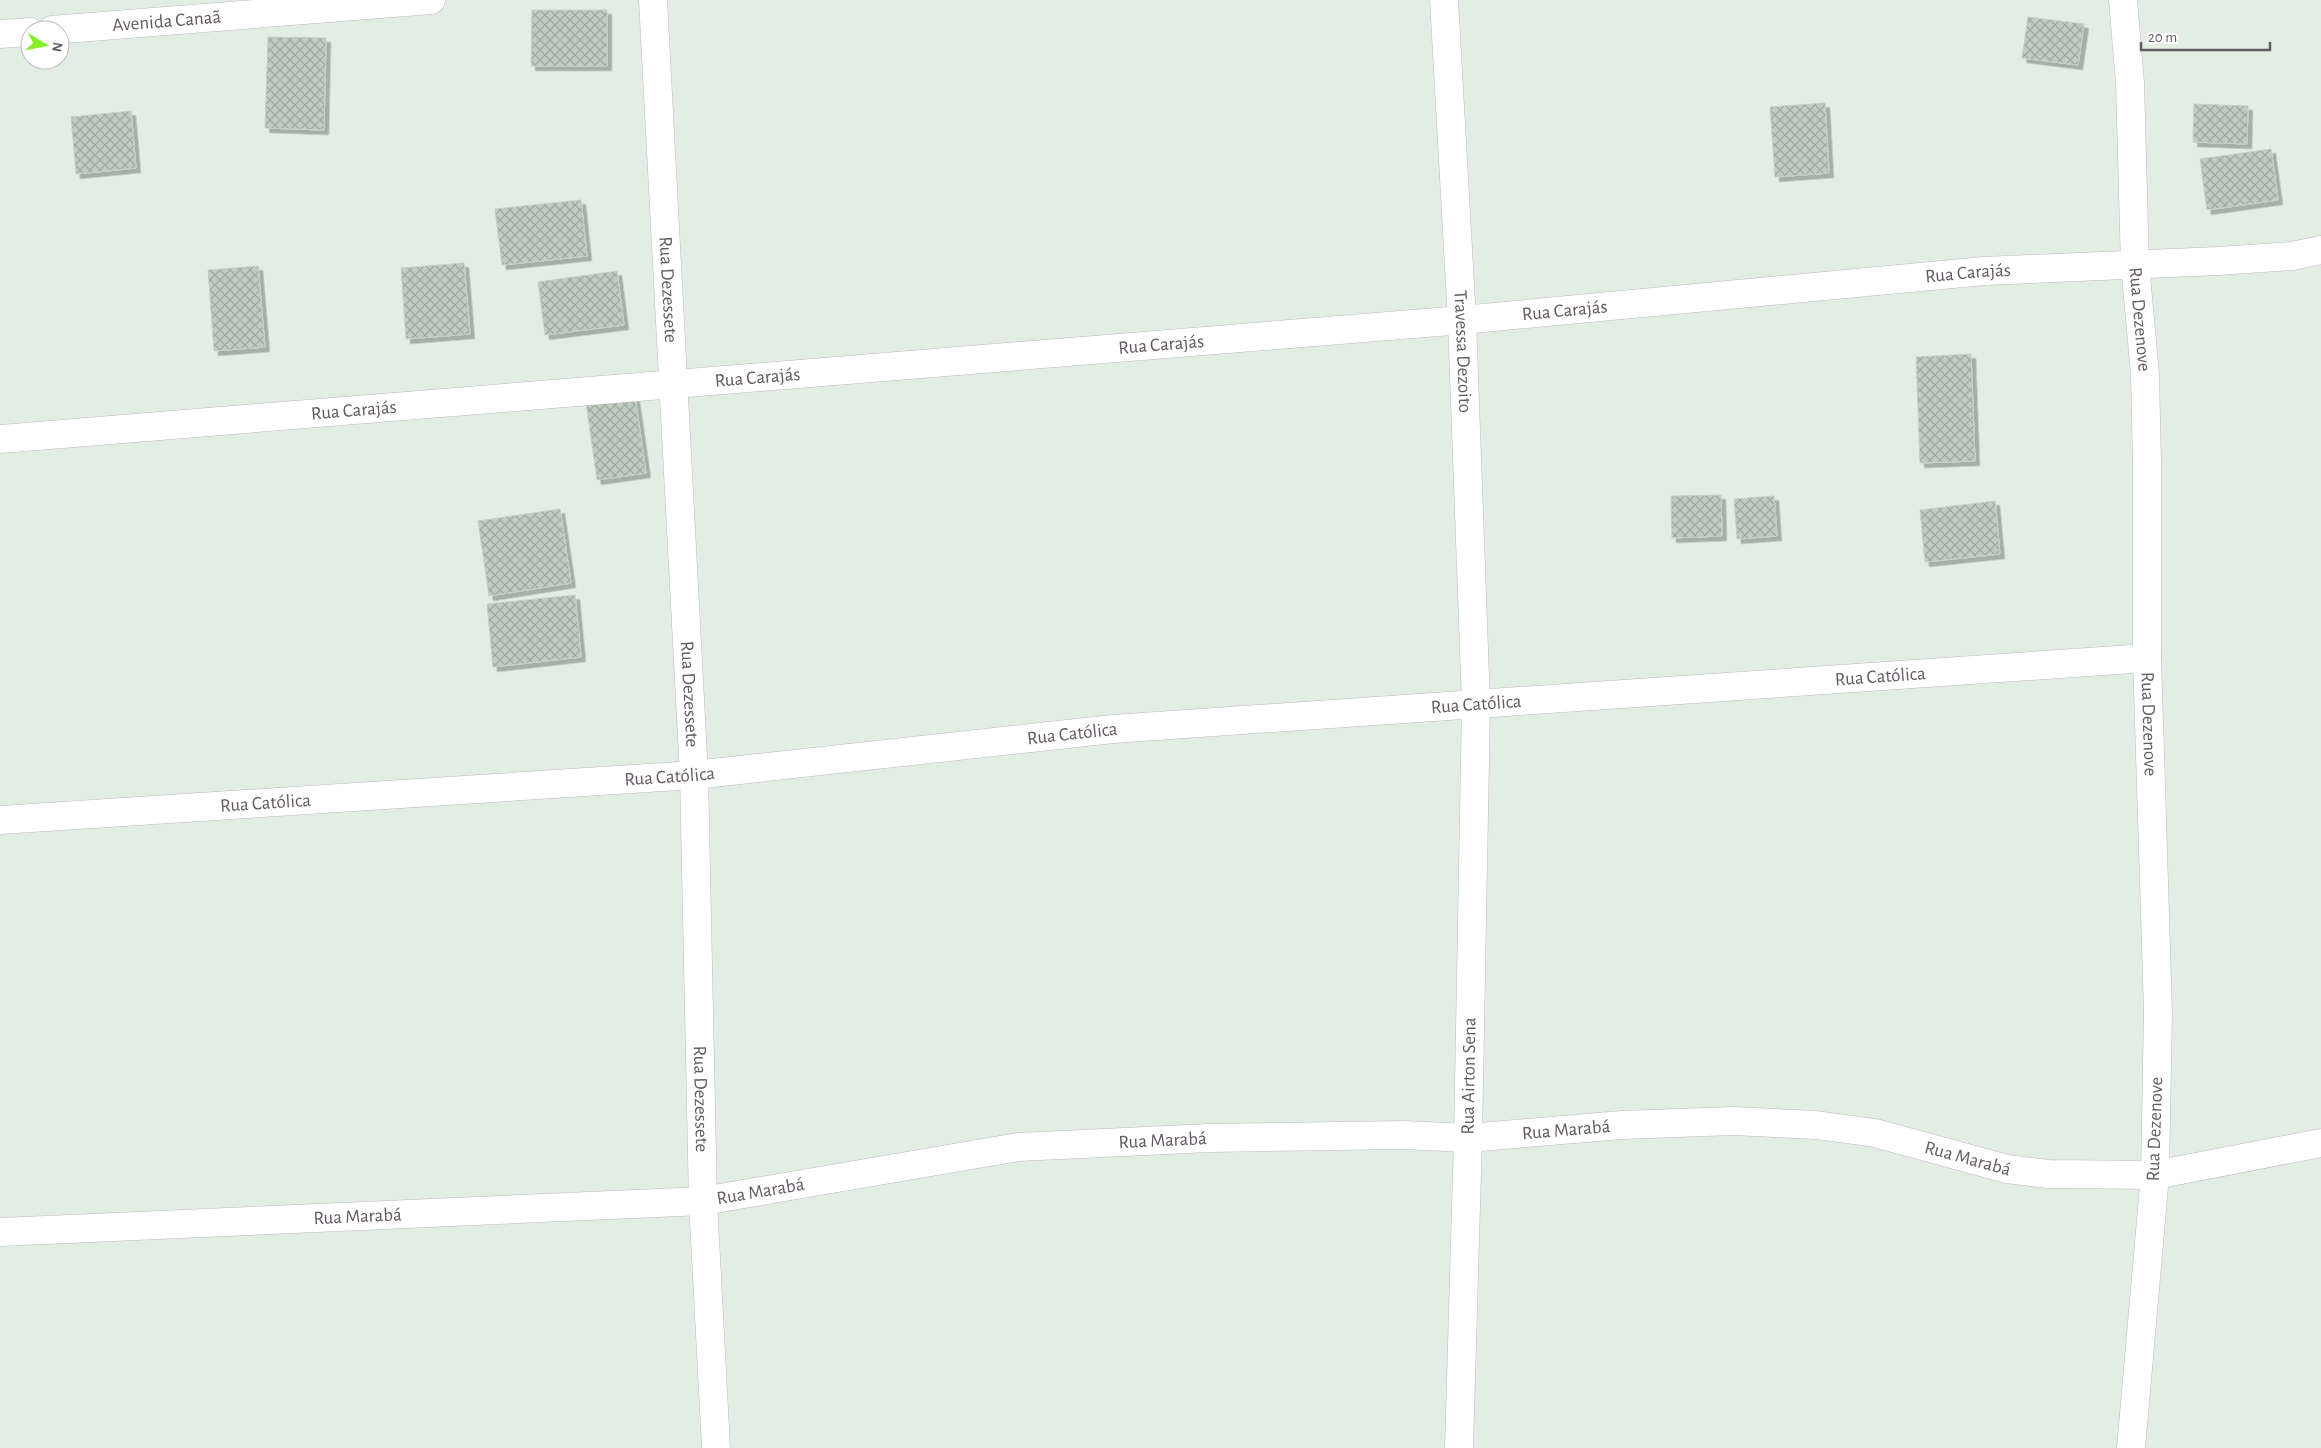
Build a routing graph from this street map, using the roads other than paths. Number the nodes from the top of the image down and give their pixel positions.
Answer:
1 (431, 0) edge
2 (653, 0) edge
3 (1444, 0) edge
4 (2123, 0) edge
5 (70, 29) edge
6 (20, 33) edge
7 (0, 34) edge
8 (2321, 250) edge
9 (2135, 266) junction
10 (1462, 320) junction
11 (674, 384) junction
12 (0, 439) edge
13 (2147, 658) junction
14 (1476, 704) junction
15 (694, 775) junction
16 (0, 820) edge
17 (1468, 1138) junction
18 (2321, 1143) edge
19 (2155, 1175) junction
20 (703, 1201) junction
21 (0, 1232) edge
22 (716, 1448) edge
23 (1459, 1448) edge
24 (2131, 1448) edge

1 - 5 street, Avenida Canaã
2 - 11 street, Rua Dezessete
3 - 10 street, Travessa Dezoito
4 - 9 street, Rua Dezenove
6 - 7 street
8 - 9 street, Rua Carajás
9 - 10 street, Rua Carajás
9 - 13 street, Rua Dezenove
10 - 11 street, Rua Carajás
10 - 14 street, Travessa Dezoito
11 - 12 street, Rua Carajás
11 - 15 street, Rua Dezessete
13 - 14 street, Rua Católica
13 - 19 street, Rua Dezenove
14 - 15 street, Rua Católica
14 - 17 street, Rua Airton Sena
15 - 16 street, Rua Católica
15 - 20 street, Rua Dezessete
17 - 19 street, Rua Marabá
17 - 20 street, Rua Marabá
17 - 23 street, Rua Airton Sena
18 - 19 street, Rua Marabá
19 - 24 street, Rua Dezenove
20 - 21 street, Rua Marabá
20 - 22 street, Rua Dezessete

